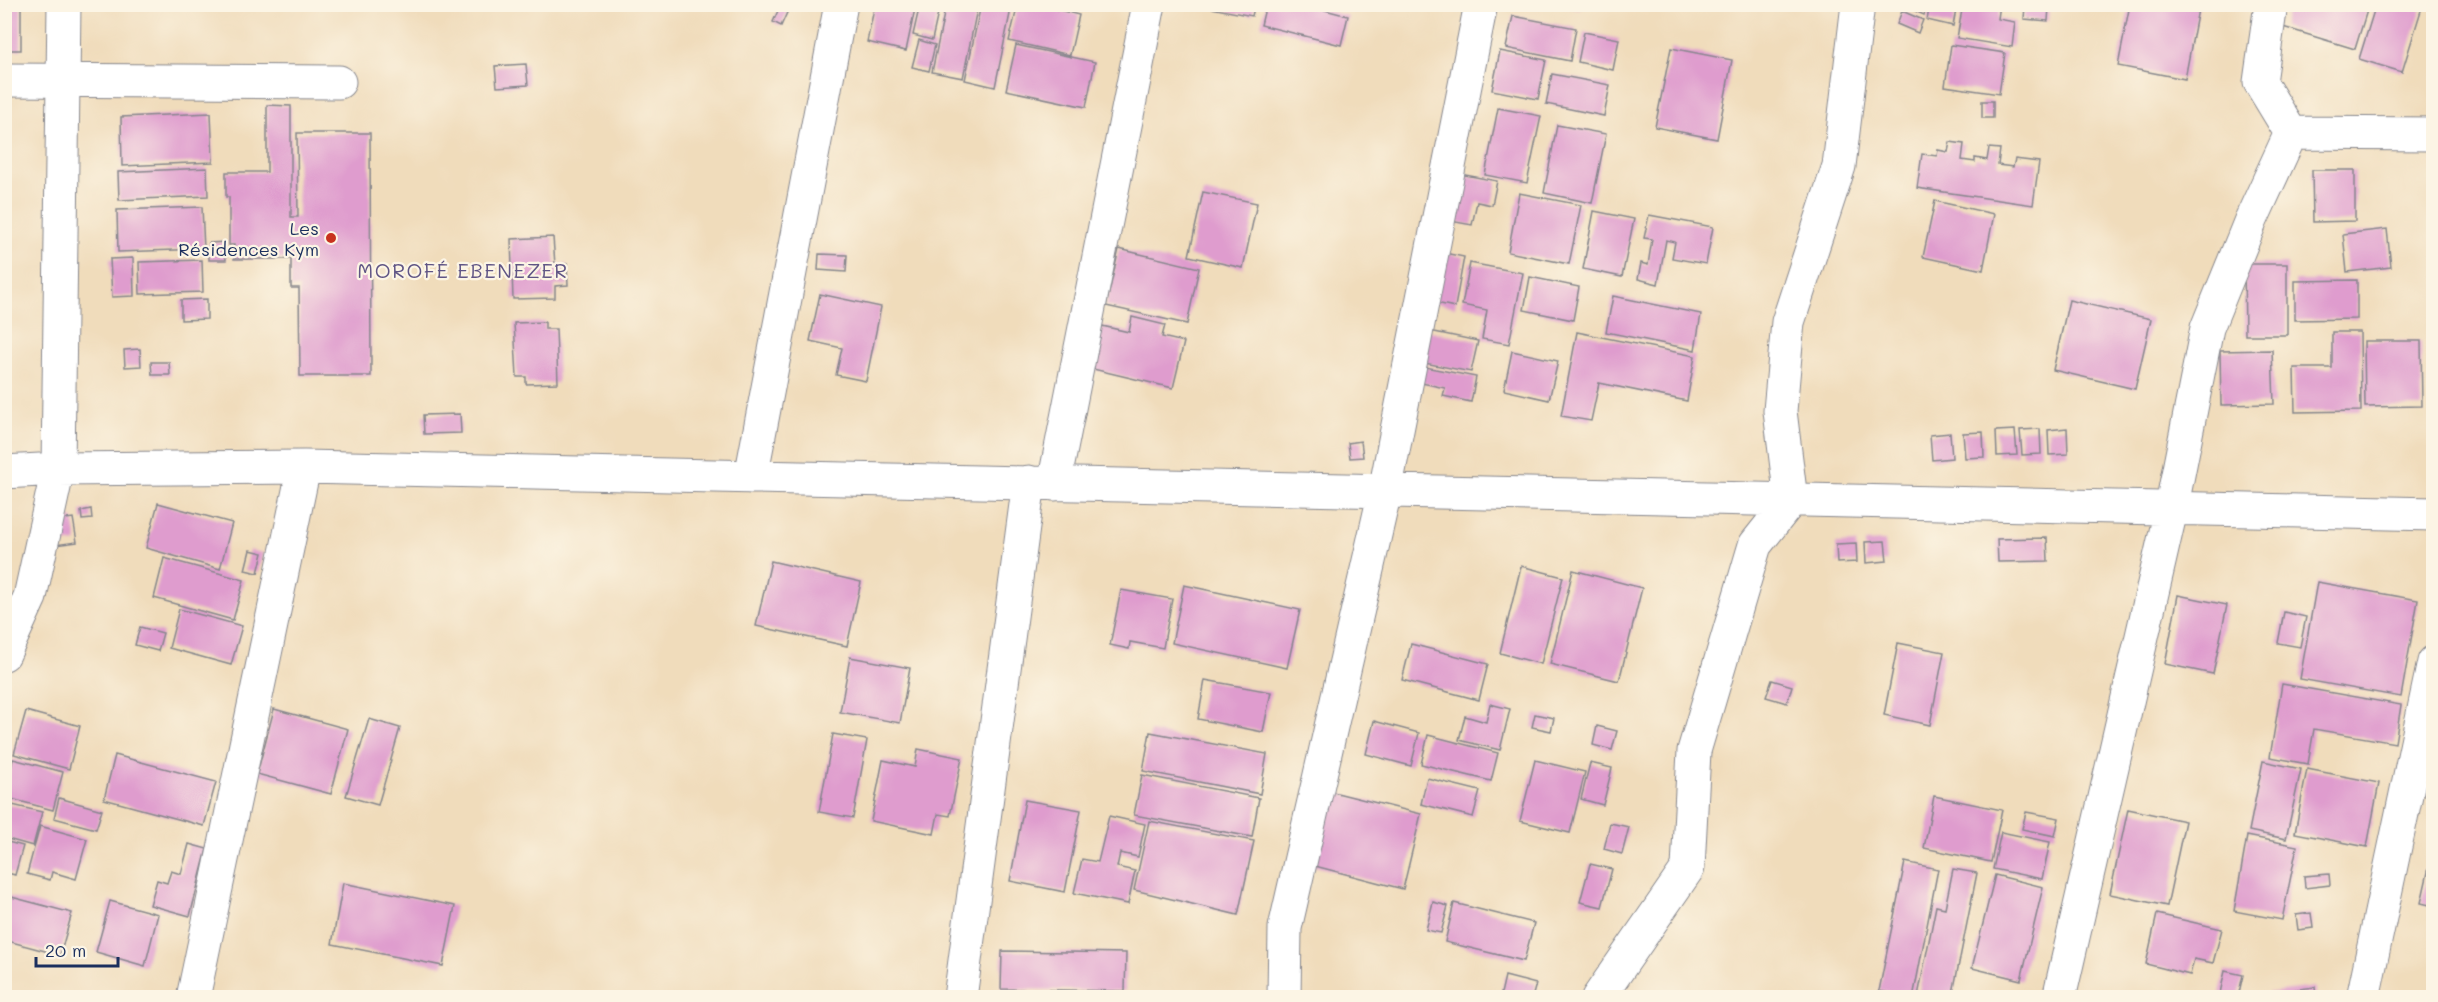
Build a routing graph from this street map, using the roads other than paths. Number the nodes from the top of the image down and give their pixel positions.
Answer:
1 (64, 4) edge
2 (841, 4) edge
3 (1149, 4) edge
4 (1481, 4) edge
5 (1858, 4) edge
6 (2271, 4) edge
7 (4, 80) edge
8 (63, 81) junction
9 (339, 82) dead end
10 (2291, 133) junction
11 (2433, 135) edge
12 (304, 467) junction
13 (58, 470) junction
14 (4, 472) edge
15 (751, 477) junction
16 (1041, 483) junction
17 (1385, 491) junction
18 (1791, 500) junction
19 (2171, 510) junction
20 (2433, 514) edge
21 (4, 654) edge
22 (2433, 662) edge
23 (193, 998) edge
24 (960, 998) edge
25 (1284, 998) edge
26 (1598, 998) edge
27 (2059, 998) edge
28 (2363, 998) edge

1 - 8 street
2 - 15 street
3 - 16 street
4 - 17 street
5 - 18 street
6 - 10 street
7 - 8 street
8 - 9 street
8 - 13 street
10 - 11 street
10 - 19 street
12 - 13 street
12 - 15 street
12 - 23 street
13 - 14 street
13 - 21 street
15 - 16 street
16 - 17 street
16 - 24 street
17 - 18 street
17 - 25 street
18 - 19 street
18 - 26 street
19 - 20 street
19 - 27 street
22 - 28 street

